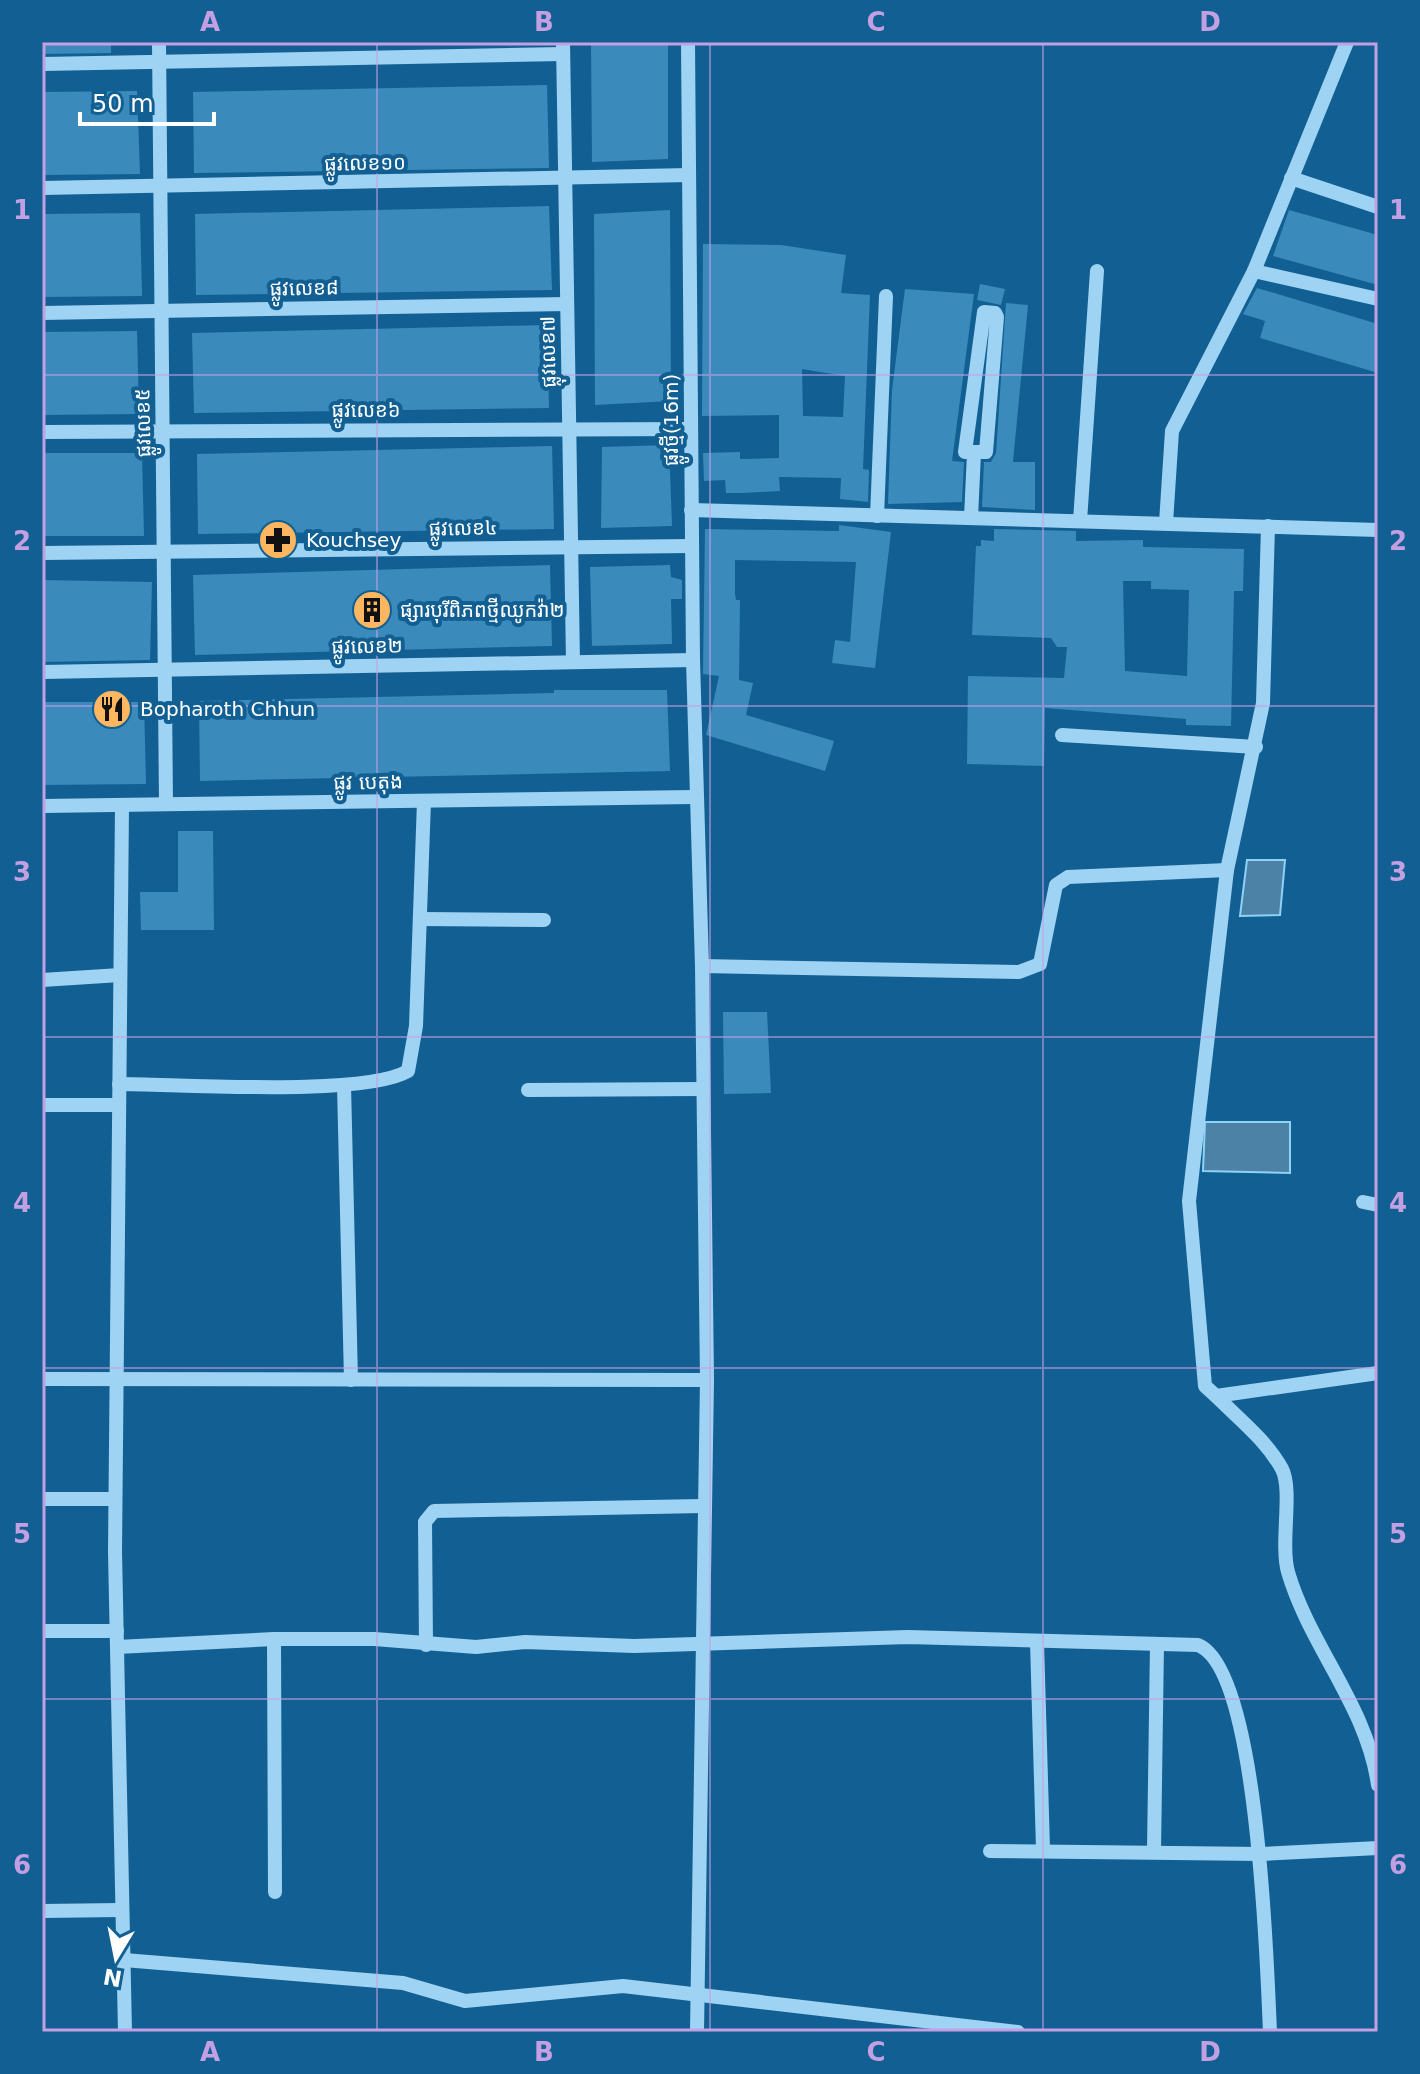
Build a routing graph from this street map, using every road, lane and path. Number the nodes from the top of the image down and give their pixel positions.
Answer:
1 (159, 42) edge
2 (688, 42) edge
3 (1347, 42) edge
4 (563, 48) edge
5 (159, 61) junction
6 (42, 64) edge
7 (689, 175) junction
8 (1291, 178) junction
9 (565, 180) junction
10 (161, 186) junction
11 (42, 188) edge
12 (1378, 207) edge
13 (1097, 271) dead end
14 (1254, 271) junction
15 (886, 296) dead end
16 (1378, 299) edge
17 (567, 304) junction
18 (162, 311) junction
19 (42, 313) edge
20 (569, 429) junction
21 (691, 429) junction
22 (42, 432) edge
23 (163, 432) junction
24 (974, 453) junction
25 (691, 510) junction
26 (877, 516) junction
27 (971, 518) junction
28 (1080, 521) junction
29 (1166, 523) junction
30 (1268, 526) junction
31 (1378, 530) edge
32 (692, 546) junction
33 (570, 547) junction
34 (164, 551) junction
35 (42, 553) edge
36 (693, 660) junction
37 (573, 662) junction
38 (165, 670) junction
39 (42, 672) edge
40 (1062, 735) dead end
41 (1256, 747) junction
42 (695, 797) junction
43 (424, 801) junction
44 (166, 804) junction
45 (122, 805) junction
46 (42, 806) edge
47 (1227, 870) junction
48 (422, 919) junction
49 (544, 920) dead end
50 (702, 966) junction
51 (120, 975) junction
52 (42, 980) edge
53 (119, 1084) junction
54 (344, 1085) junction
55 (702, 1089) junction
56 (528, 1090) dead end
57 (42, 1105) edge
58 (119, 1105) junction
59 (1378, 1373) edge
60 (42, 1379) edge
61 (116, 1379) junction
62 (351, 1380) junction
63 (707, 1380) junction
64 (1216, 1396) junction
65 (42, 1499) edge
66 (115, 1499) junction
67 (703, 1506) junction
68 (42, 1631) edge
69 (117, 1631) junction
70 (274, 1639) junction
71 (701, 1642) junction
72 (1037, 1642) junction
73 (1157, 1644) junction
74 (426, 1645) junction
75 (117, 1647) junction
76 (1378, 1785) edge
77 (1378, 1848) edge
78 (1043, 1849) junction
79 (990, 1851) dead end
80 (1154, 1851) junction
81 (1262, 1854) junction
82 (275, 1892) dead end
83 (121, 1910) junction
84 (42, 1911) edge
85 (124, 1960) junction
86 (695, 1996) junction
87 (125, 2032) edge
88 (697, 2032) edge
89 (1018, 2032) edge
90 (1270, 2032) edge

1 - 5 street, ផ្លូវលេខ៥
2 - 7 street, ផ្លូវថ្មី(16m)
3 - 8 street
4 - 5 street
4 - 9 street, ផ្លុវលេខ៧
5 - 6 street
5 - 10 street, ផ្លូវលេខ៥
7 - 9 street, ផ្លូវលេខ១០
7 - 21 street, ផ្លូវថ្មី(16m)
8 - 12 street
8 - 14 street
9 - 10 street, ផ្លូវលេខ១០
9 - 17 street, ផ្លុវលេខ៧
10 - 11 street, ផ្លូវលេខ១០
10 - 18 street, ផ្លូវលេខ៥
13 - 28 street
14 - 16 street
14 - 29 street
15 - 26 street
17 - 18 street, ផ្លូវលេខ៨
17 - 20 street, ផ្លុវលេខ៧
18 - 19 street, ផ្លូវលេខ៨
18 - 23 street, ផ្លូវលេខ៥
20 - 21 street, ផ្លូវលេខ៦
20 - 23 street, ផ្លូវលេខ៦
20 - 33 street, ផ្លុវលេខ៧
21 - 25 street, ផ្លូវថ្មី(16m)
22 - 23 street, ផ្លូវលេខ៦
23 - 34 street, ផ្លូវលេខ៥
24 - 24 street
24 - 27 street
25 - 26 street
25 - 32 street, ផ្លូវថ្មី(16m)
26 - 27 street
27 - 28 street
28 - 29 street
29 - 30 street
30 - 31 street
30 - 41 street
32 - 33 street, ផ្លូវលេខ៤
32 - 36 street, ផ្លូវថ្មី(16m)
33 - 34 street, ផ្លូវលេខ៤
33 - 37 street, ផ្លុវលេខ៧
34 - 35 street, ផ្លូវលេខ៤
34 - 38 street, ផ្លូវលេខ៥
36 - 37 street, ផ្លូវលេខ២
36 - 42 street, ផ្លូវថ្មី(16m)
37 - 38 street, ផ្លូវលេខ២
38 - 39 street, ផ្លូវលេខ២
38 - 44 street, ផ្លូវលេខ៥
40 - 41 street
41 - 47 street
42 - 43 street, ផ្លូវ បេតុង
42 - 50 street, ផ្លូវថ្មី(16m)
43 - 44 street, ផ្លូវ បេតុង
43 - 48 street
44 - 45 street, ផ្លូវ បេតុង
45 - 46 street, ផ្លូវ បេតុង
45 - 51 street
47 - 50 street
47 - 64 street
48 - 49 street
48 - 54 street
50 - 55 street, ផ្លូវថ្មី(16m)
51 - 52 street
51 - 53 street
53 - 54 street
53 - 58 street
54 - 62 street
55 - 56 street
55 - 63 street, ផ្លូវថ្មី(16m)
57 - 58 street
58 - 61 street
59 - 64 street
60 - 61 street
61 - 62 street
61 - 66 street
62 - 63 street
63 - 67 street, ផ្លូវថ្មី(16m)
64 - 76 street
65 - 66 street
66 - 69 street
67 - 71 street, ផ្លូវថ្មី(16m)
67 - 74 street
68 - 69 street
69 - 75 street
70 - 74 street
70 - 75 street
70 - 82 street
71 - 72 street
71 - 74 street
71 - 86 street, ផ្លូវថ្មី(16m)
72 - 73 street
72 - 78 street
73 - 80 street
73 - 81 street
75 - 83 street
77 - 81 street
78 - 79 street
78 - 80 street
80 - 81 street
81 - 90 street
83 - 84 street
83 - 85 street
85 - 86 street
85 - 87 street
86 - 88 street, ផ្លូវថ្មី(16m)
86 - 89 street

